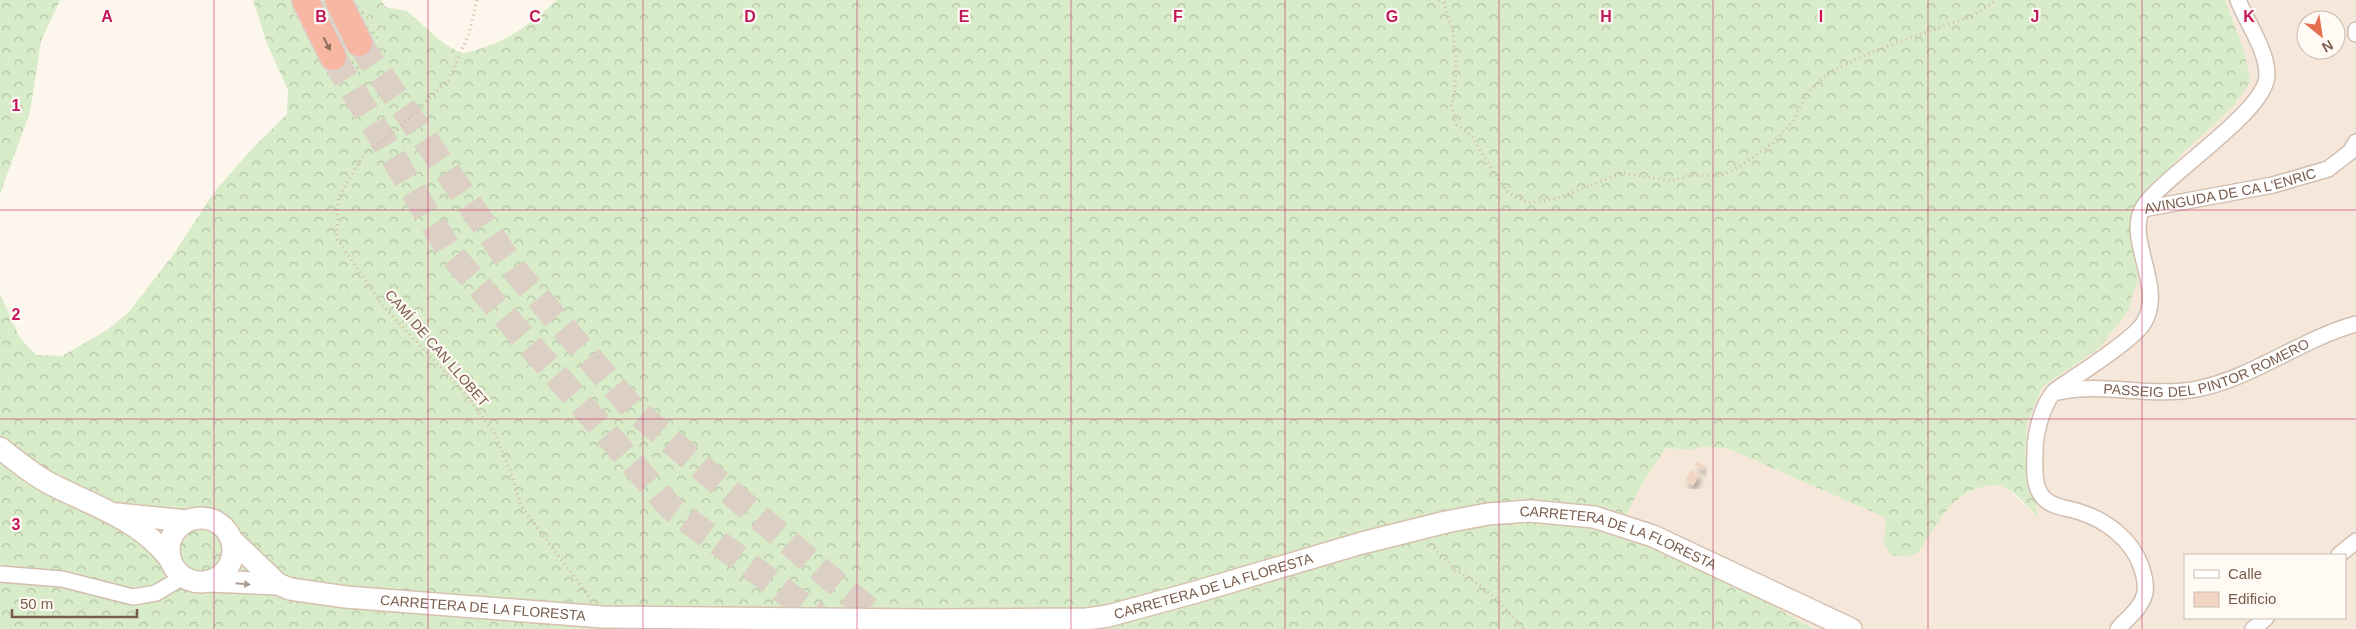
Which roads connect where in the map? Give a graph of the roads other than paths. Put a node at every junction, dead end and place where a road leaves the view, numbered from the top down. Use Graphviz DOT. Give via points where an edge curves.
graph roads {
  1 [pos="305,0"];
  2 [pos="338,0"];
  3 [pos="2238,0"];
  4 [pos="2356,30"];
  5 [pos="2356,34"];
  6 [pos="359,43"];
  7 [pos="333,57"];
  8 [pos="2356,142"];
  9 [pos="2143,209"];
  10 [pos="2356,324"];
  11 [pos="2053,393"];
  12 [pos="0,448"];
  13 [pos="117,514"];
  14 [pos="187,521"];
  15 [pos="232,540"];
  16 [pos="2356,541"];
  17 [pos="2340,554"];
  18 [pos="170,559"];
  19 [pos="0,574"];
  20 [pos="183,577"];
  21 [pos="209,581"];
  22 [pos="278,584"];
  23 [pos="2265,619"];
  24 [pos="1851,629"];
  25 [pos="2118,629"];
  26 [pos="2253,629"];
  1 -- 7 [label="highway, one-way"];
  2 -- 6 [label="highway"];
  3 -- 9 [label="street" via="2264,61 2267,78 2263,88 2217,141 2158,188"];
  4 -- 5 [label="street"];
  8 -- 9 [label="street, AVINGUDA DE CA L'ENRIC" via="2350,152 2328,169 2273,185"];
  9 -- 11 [label="street, AVINGUDA DE CA L'ENRIC" via="2138,227 2150,285 2149,309 2143,324"];
  10 -- 11 [label="street, PASSEIG DEL PINTOR ROMERO" via="2329,331 2233,378 2197,389 2168,392 2077,388"];
  11 -- 25 [label="street" via="2039,425 2035,446 2038,491 2052,506 2102,520 2122,536 2138,558 2146,581 2142,601"];
  12 -- 13 [label="main road" via="45,481"];
  13 -- 14 [label="main road"];
  13 -- 18 [label="main road" via="157,544"];
  14 -- 15 [label="main road" via="204,517 215,520"];
  14 -- 18 [label="main road" via="176,529 171,539"];
  15 -- 21 [label="main road" via="230,565"];
  15 -- 22 [label="main road, CARRETERA DE LA FLORESTA"];
  16 -- 17 [label="street"];
  18 -- 20 [label="main road"];
  19 -- 20 [label="street" via="62,579 133,597 156,593"];
  20 -- 21 [label="main road"];
  21 -- 22 [label="main road, CARRETERA DE LA FLORESTA, one-way"];
  22 -- 24 [label="main road, CARRETERA DE LA FLORESTA" via="346,597 603,617 1087,619 1446,522 1510,511 1551,511 1594,517 1653,536"];
  23 -- 26 [label="street"];
}
